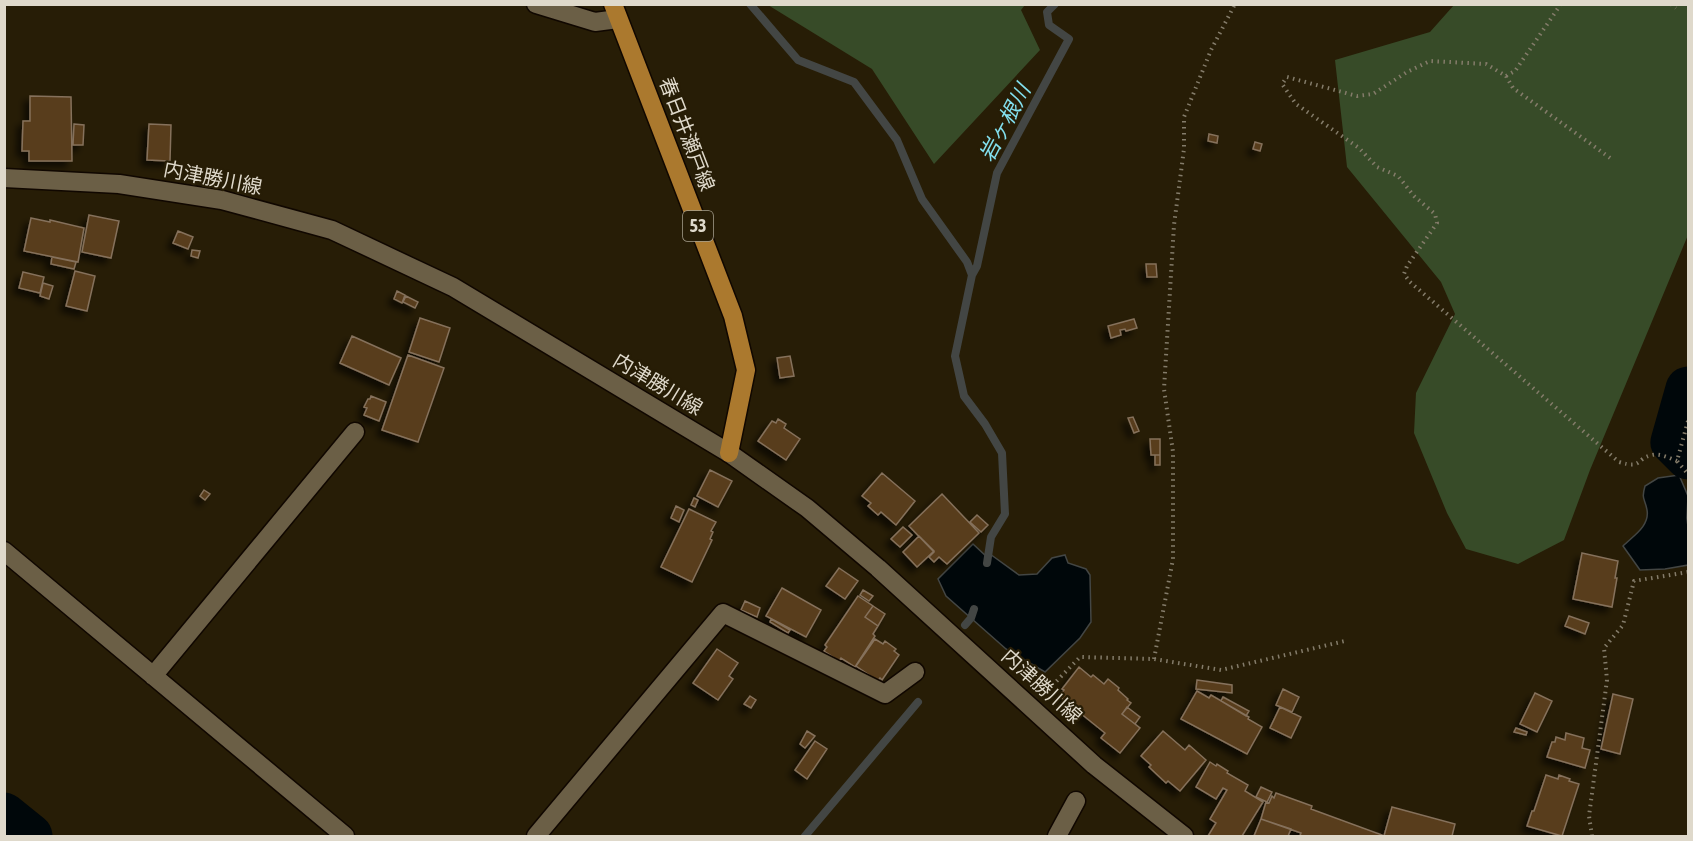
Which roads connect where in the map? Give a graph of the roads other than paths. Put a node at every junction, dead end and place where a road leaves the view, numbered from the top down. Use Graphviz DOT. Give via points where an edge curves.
graph roads {
  1 [pos="536,4"];
  2 [pos="616,12"];
  3 [pos="4,178"];
  4 [pos="355,432"];
  5 [pos="729,453"];
  6 [pos="4,551"];
  7 [pos="915,672"];
  8 [pos="153,676"];
  9 [pos="1076,801"];
  10 [pos="345,837"];
  11 [pos="536,837"];
  12 [pos="1057,837"];
  13 [pos="1184,837"];
  1 -- 2 [label="street" via="595,22"];
  2 -- 5 [label="main road, 春日井瀬戸線 / 53" via="733,316 746,370"];
  3 -- 5 [label="street, 内津勝川線" via="119,184 222,200 332,230 453,287"];
  4 -- 8 [label="street"];
  5 -- 13 [label="street, 内津勝川線" via="807,508 1094,765"];
  6 -- 8 [label="street"];
  7 -- 11 [label="street" via="885,694 723,613"];
  8 -- 10 [label="street"];
  9 -- 12 [label="street"];
}
